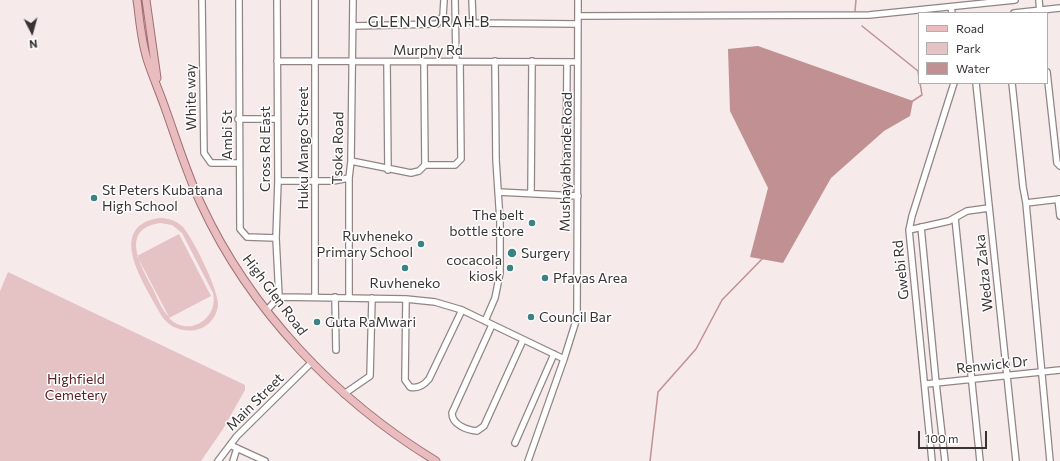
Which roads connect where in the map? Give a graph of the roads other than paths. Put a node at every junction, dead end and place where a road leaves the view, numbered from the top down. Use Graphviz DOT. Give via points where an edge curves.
graph roads {
  1 [pos="137,0"];
  2 [pos="146,0"];
  3 [pos="202,0"];
  4 [pos="239,0"];
  5 [pos="277,0"];
  6 [pos="315,0"];
  7 [pos="353,0"];
  8 [pos="444,0"];
  9 [pos="455,0"];
  10 [pos="472,0"];
  11 [pos="578,0"];
  12 [pos="1015,0"];
  13 [pos="1040,0"];
  14 [pos="951,7"];
  15 [pos="1060,8"];
  16 [pos="952,12"];
  17 [pos="1040,12"];
  18 [pos="578,16"];
  19 [pos="577,24"];
  20 [pos="353,26"];
  21 [pos="277,61"];
  22 [pos="315,61"];
  23 [pos="354,61"];
  24 [pos="495,61"];
  25 [pos="532,61"];
  26 [pos="387,62"];
  27 [pos="458,62"];
  28 [pos="567,62"];
  29 [pos="578,62"];
  30 [pos="424,63"];
  31 [pos="1048,81"];
  32 [pos="954,84"];
  33 [pos="976,84"];
  34 [pos="1012,84"];
  35 [pos="160,94"];
  36 [pos="238,119"];
  37 [pos="277,119"];
  38 [pos="351,161"];
  39 [pos="238,163"];
  40 [pos="425,165"];
  41 [pos="1060,166"];
  42 [pos="388,170"];
  43 [pos="349,178"];
  44 [pos="316,179"];
  45 [pos="278,180"];
  46 [pos="498,192"];
  47 [pos="531,193"];
  48 [pos="566,195"];
  49 [pos="578,196"];
  50 [pos="1059,199"];
  51 [pos="1026,203"];
  52 [pos="989,208"];
  53 [pos="1060,216"];
  54 [pos="955,218"];
  55 [pos="921,227"];
  56 [pos="909,230"];
  57 [pos="276,238"];
  58 [pos="279,297"];
  59 [pos="315,297"];
  60 [pos="335,297"];
  61 [pos="349,298"];
  62 [pos="372,298"];
  63 [pos="406,299"];
  64 [pos="267,310"];
  65 [pos="462,310"];
  66 [pos="484,321"];
  67 [pos="492,325"];
  68 [pos="523,340"];
  69 [pos="336,350"];
  70 [pos="554,354"];
  71 [pos="564,359"];
  72 [pos="312,362"];
  73 [pos="1060,370"];
  74 [pos="1042,372"];
  75 [pos="1007,376"];
  76 [pos="971,379"];
  77 [pos="936,383"];
  78 [pos="926,384"];
  79 [pos="344,394"];
  80 [pos="515,444"];
  81 [pos="230,445"];
  82 [pos="237,448"];
  83 [pos="262,460"];
  84 [pos="218,461"];
  85 [pos="233,461"];
  86 [pos="436,461"];
  87 [pos="528,461"];
  88 [pos="932,461"];
  89 [pos="946,461"];
  90 [pos="980,461"];
  91 [pos="1016,461"];
  92 [pos="1050,461"];
  1 -- 35 [label="main road, High Glen Road" via="142,40"];
  2 -- 35 [label="main road, High Glen Road"];
  3 -- 39 [label="street, White way" via="204,153 211,163"];
  4 -- 36 [label="street, Ambi St"];
  5 -- 21 [label="street, Cross Rd East"];
  6 -- 22 [label="street, Huku Mango Street"];
  7 -- 20 [label="street, Tsoka Road"];
  8 -- 20 [label="street" via="443,16 437,24"];
  9 -- 27 [label="street"];
  10 -- 19 [label="street" via="473,23"];
  11 -- 18 [label="street, Mushayabhande Road"];
  12 -- 14 [label="street"];
  13 -- 17 [label="street"];
  14 -- 16 [label="street"];
  14 -- 18 [label="street" via="869,15"];
  15 -- 17 [label="street"];
  18 -- 19 [label="street, Mushayabhande Road"];
  19 -- 29 [label="street, Mushayabhande Road"];
  20 -- 23 [label="street, Tsoka Road"];
  21 -- 22 [label="street, Murphy Rd"];
  21 -- 37 [label="street, Cross Rd East"];
  22 -- 23 [label="street, Murphy Rd"];
  22 -- 44 [label="street, Huku Mango Street"];
  23 -- 26 [label="street, Murphy Rd"];
  23 -- 38 [label="street, Tsoka Road" via="351,66"];
  24 -- 25 [label="street, Murphy Rd"];
  24 -- 27 [label="street, Murphy Rd"];
  24 -- 46 [label="street"];
  25 -- 28 [label="street, Murphy Rd"];
  25 -- 47 [label="street"];
  26 -- 30 [label="street, Murphy Rd"];
  26 -- 42 [label="street"];
  27 -- 30 [label="street, Murphy Rd"];
  27 -- 40 [label="street" via="461,159 455,165"];
  28 -- 29 [label="street, Murphy Rd"];
  28 -- 48 [label="street"];
  29 -- 49 [label="street, Mushayabhande Road"];
  30 -- 40 [label="street"];
  31 -- 41 [label="street" via="1057,164"];
  32 -- 56 [label="street, Gwebi Rd"];
  33 -- 52 [label="street, Wedza Zaka"];
  34 -- 51 [label="street"];
  35 -- 64 [label="main road, High Glen Road" via="204,210 246,282"];
  36 -- 37 [label="street"];
  36 -- 39 [label="street, Ambi St"];
  37 -- 45 [label="street, Cross Rd East"];
  38 -- 42 [label="street"];
  38 -- 43 [label="street, Tsoka Road"];
  39 -- 57 [label="street, Ambi St" via="240,230 247,237"];
  40 -- 42 [label="street" via="411,173"];
  43 -- 44 [label="street" via="333,181"];
  43 -- 61 [label="street, Tsoka Road"];
  44 -- 45 [label="street"];
  44 -- 59 [label="street, Huku Mango Street"];
  45 -- 57 [label="street, Cross Rd East"];
  46 -- 47 [label="street"];
  46 -- 66 [label="street" via="500,273 495,298"];
  47 -- 48 [label="street"];
  48 -- 49 [label="street"];
  49 -- 71 [label="street, Mushayabhande Road" via="577,312"];
  50 -- 51 [label="street"];
  50 -- 53 [label="street"];
  51 -- 74 [label="street"];
  52 -- 54 [label="street" via="967,210"];
  52 -- 75 [label="street, Wedza Zaka"];
  54 -- 55 [label="street"];
  54 -- 76 [label="street"];
  55 -- 56 [label="street"];
  55 -- 77 [label="street"];
  56 -- 78 [label="street, Gwebi Rd"];
  57 -- 58 [label="street, Cross Rd East"];
  58 -- 59 [label="street"];
  58 -- 64 [label="street"];
  59 -- 60 [label="street"];
  60 -- 61 [label="street"];
  60 -- 69 [label="street"];
  61 -- 62 [label="street"];
  62 -- 63 [label="street"];
  62 -- 79 [label="street" via="370,376"];
  63 -- 65 [label="street" via="435,302"];
  63 -- 65 [label="street" via="406,380 410,387 414,388 425,384 429,379"];
  64 -- 72 [label="main road, High Glen Road"];
  65 -- 66 [label="street"];
  66 -- 67 [label="street"];
  67 -- 68 [label="street"];
  67 -- 68 [label="street" via="452,413 453,419 459,425 477,430 484,426"];
  68 -- 70 [label="street"];
  70 -- 71 [label="street"];
  70 -- 80 [label="street"];
  71 -- 87 [label="street, Mushayabhande Road"];
  72 -- 79 [label="main road, High Glen Road"];
  72 -- 81 [label="street, Main Street"];
  73 -- 74 [label="street, Renwick Dr"];
  74 -- 75 [label="street, Renwick Dr"];
  74 -- 92 [label="street"];
  75 -- 76 [label="street, Renwick Dr"];
  75 -- 91 [label="street, Wedza Zaka"];
  76 -- 77 [label="street, Renwick Dr"];
  76 -- 90 [label="street"];
  77 -- 78 [label="street, Renwick Dr"];
  77 -- 89 [label="street"];
  78 -- 88 [label="street, Gwebi Rd"];
  79 -- 86 [label="main road, High Glen Road" via="376,421"];
  81 -- 82 [label="street"];
  81 -- 84 [label="street, Main Street"];
  82 -- 83 [label="street"];
  82 -- 85 [label="street"];
}
